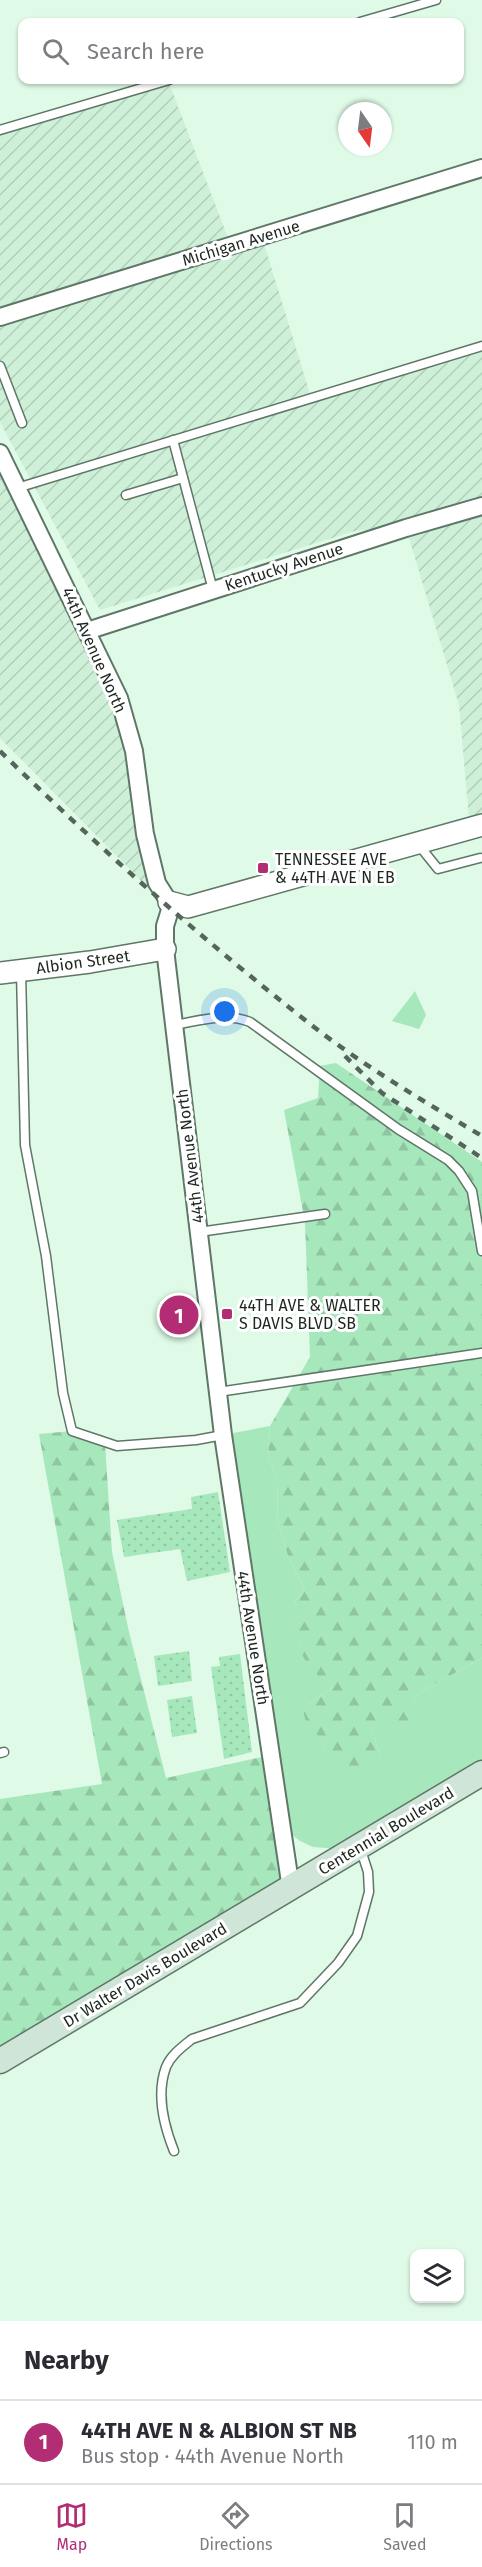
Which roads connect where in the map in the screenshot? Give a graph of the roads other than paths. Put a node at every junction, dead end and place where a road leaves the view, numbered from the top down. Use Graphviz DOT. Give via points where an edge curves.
graph roads {
  1 [pos="436,0"];
  2 [pos="374,18"];
  3 [pos="155,84"];
  4 [pos="0,130"];
  5 [pos="482,168"];
  6 [pos="0,317"];
  7 [pos="482,346"];
  8 [pos="0,366"];
  9 [pos="22,423"];
  10 [pos="172,440"];
  11 [pos="0,453"];
  12 [pos="183,478"];
  13 [pos="17,488"];
  14 [pos="126,495"];
  15 [pos="482,506"];
  16 [pos="213,590"];
  17 [pos="87,631"];
  18 [pos="482,825"];
  19 [pos="417,843"];
  20 [pos="481,860"];
  21 [pos="169,902"];
  22 [pos="165,949"];
  23 [pos="21,971"];
  24 [pos="0,973"];
  25 [pos="174,1025"];
  26 [pos="325,1214"];
  27 [pos="199,1232"];
  28 [pos="482,1251"];
  29 [pos="482,1353"];
  30 [pos="218,1392"];
  31 [pos="223,1435"];
  32 [pos="482,1773"];
  33 [pos="360,1847"];
  34 [pos="291,1889"];
  35 [pos="0,2061"];
  36 [pos="174,2151"];
  1 -- 2 [label="lane"];
  3 -- 4 [label="lane"];
  5 -- 6 [label="street, Michigan Avenue"];
  7 -- 10 [label="lane"];
  8 -- 9 [label="lane"];
  10 -- 12 [label="lane"];
  10 -- 13 [label="lane"];
  11 -- 13 [label="street, 44th Avenue North"];
  12 -- 14 [label="lane"];
  12 -- 16 [label="lane"];
  13 -- 17 [label="street, 44th Avenue North"];
  15 -- 16 [label="street, Kentucky Avenue"];
  16 -- 17 [label="street, Kentucky Avenue"];
  17 -- 21 [label="street, 44th Avenue North" via="118,698 134,752 145,834 157,883"];
  18 -- 19 [label="street"];
  19 -- 20 [label="lane" via="438,869"];
  19 -- 21 [label="street" via="188,907"];
  21 -- 22 [label="street, 44th Avenue North"];
  22 -- 23 [label="street, Albion Street"];
  22 -- 25 [label="street, 44th Avenue North"];
  23 -- 24 [label="street, Albion Street"];
  23 -- 31 [label="lane" via="25,1145 72,1431 117,1446"];
  25 -- 27 [label="street, 44th Avenue North"];
  25 -- 28 [label="lane" via="227,1017 250,1022 398,1129 448,1160 472,1191"];
  26 -- 27 [label="lane"];
  27 -- 30 [label="street, 44th Avenue North"];
  29 -- 30 [label="lane"];
  30 -- 31 [label="street, 44th Avenue North"];
  31 -- 34 [label="street, 44th Avenue North"];
  32 -- 33 [label="main road, Centennial Boulevard"];
  33 -- 34 [label="main road, Centennial Boulevard"];
  33 -- 36 [label="lane" via="369,1892 357,1936 338,1963 300,2003 192,2039 166,2067 161,2101 165,2129"];
  34 -- 35 [label="main road, Dr Walter Davis Boulevard"];
}
